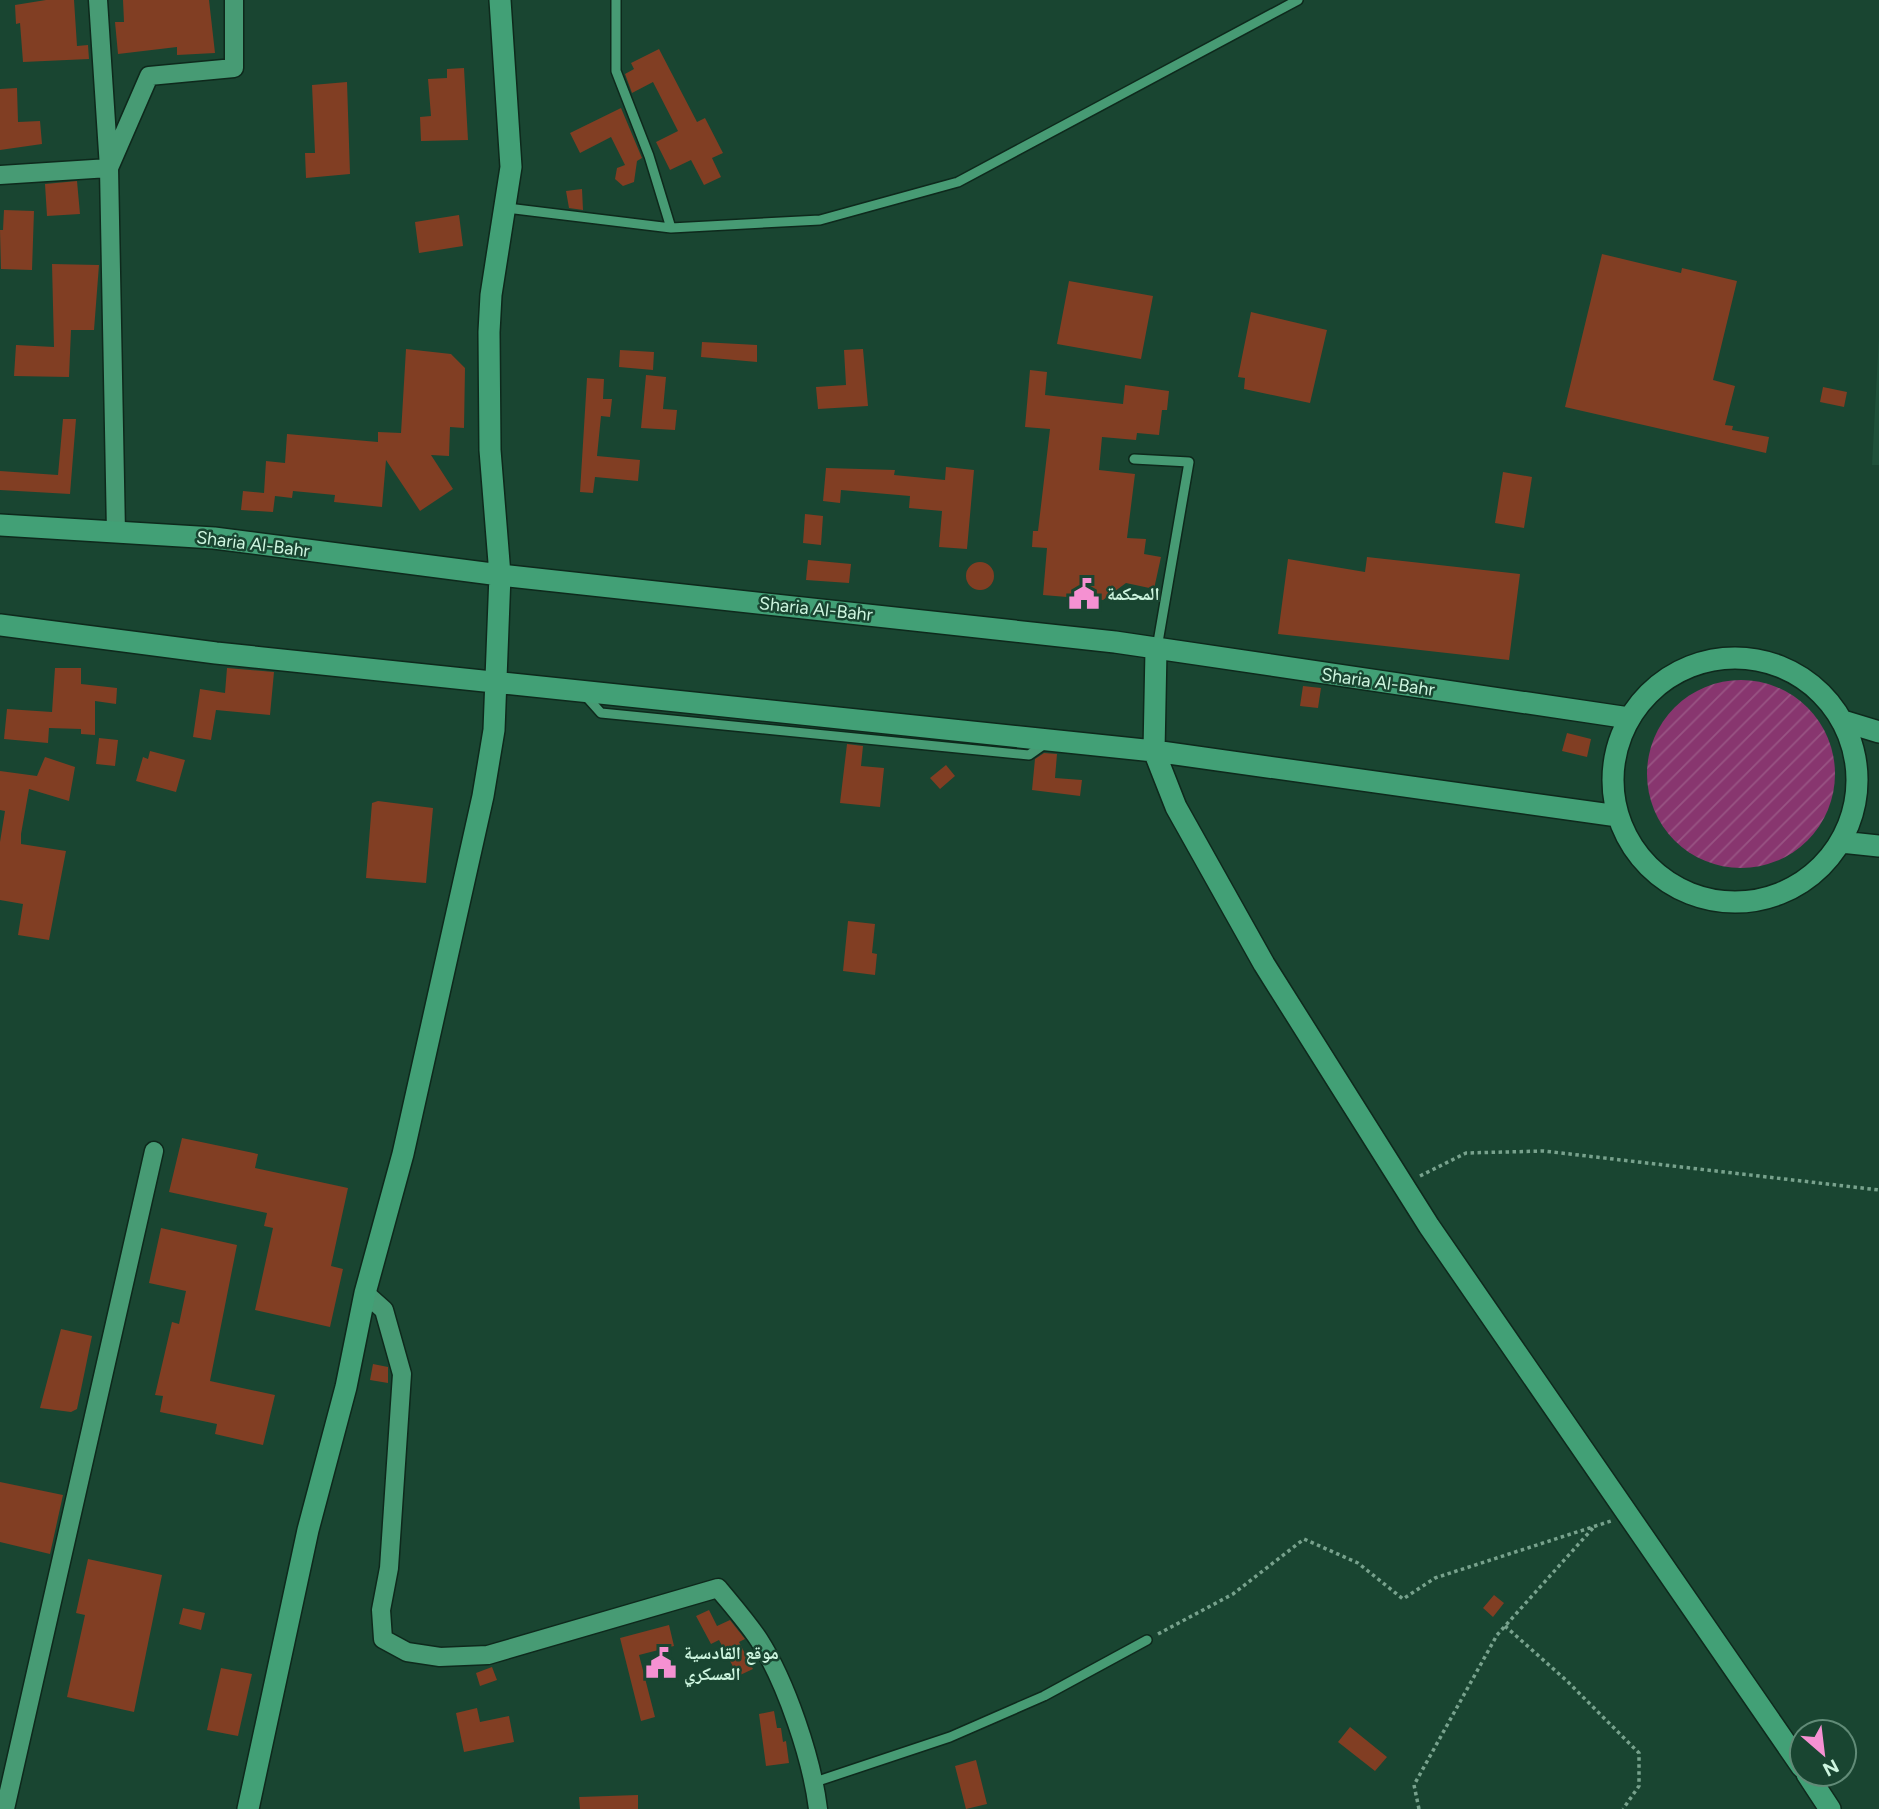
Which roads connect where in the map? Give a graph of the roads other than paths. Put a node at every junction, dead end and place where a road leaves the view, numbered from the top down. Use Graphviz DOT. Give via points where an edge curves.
graph roads {
  1 [pos="98,0"];
  2 [pos="234,0"];
  3 [pos="499,0"];
  4 [pos="616,0"];
  5 [pos="1298,0"];
  6 [pos="109,168"];
  7 [pos="0,175"];
  8 [pos="507,208"];
  9 [pos="671,228"];
  10 [pos="1135,459"];
  11 [pos="0,525"];
  12 [pos="117,533"];
  13 [pos="500,575"];
  14 [pos="0,625"];
  15 [pos="1156,650"];
  16 [pos="497,681"];
  17 [pos="1629,718"];
  18 [pos="1843,721"];
  19 [pos="1879,732"];
  20 [pos="1154,751"];
  21 [pos="1618,816"];
  22 [pos="1841,842"];
  23 [pos="1879,846"];
  24 [pos="154,1151"];
  25 [pos="365,1293"];
  26 [pos="1147,1640"];
  27 [pos="1788,1746"];
  28 [pos="815,1782"];
  29 [pos="1816,1788"];
  30 [pos="5,1809"];
  31 [pos="248,1809"];
  32 [pos="818,1809"];
  33 [pos="1830,1809"];
  1 -- 6 [label="street"];
  2 -- 6 [label="street" via="234,68 149,76"];
  3 -- 8 [label="main road" via="511,167"];
  4 -- 9 [label="lane" via="616,71"];
  5 -- 9 [label="lane" via="958,182 820,220"];
  6 -- 7 [label="street"];
  6 -- 12 [label="street"];
  8 -- 9 [label="lane"];
  8 -- 13 [label="main road" via="489,331 490,450"];
  10 -- 15 [label="lane" via="1189,462"];
  11 -- 12 [label="main road, Sharia Al-Bahr"];
  12 -- 13 [label="main road, Sharia Al-Bahr" via="214,538"];
  13 -- 15 [label="main road, Sharia Al-Bahr"];
  13 -- 16 [label="main road"];
  14 -- 16 [label="main road" via="216,653"];
  15 -- 17 [label="main road, Sharia Al-Bahr"];
  15 -- 20 [label="main road"];
  16 -- 20 [label="main road"];
  16 -- 25 [label="main road" via="483,796 403,1154"];
  17 -- 18 [label="main road" via="1653,690 1684,669 1719,659 1756,659 1791,670 1821,692"];
  17 -- 21 [label="main road" via="1616,749"];
  18 -- 19 [label="main road"];
  18 -- 22 [label="main road" via="1857,761 1856,803"];
  20 -- 21 [label="main road"];
  20 -- 27 [label="main road" via="1176,807 1257,952 1403,1185"];
  21 -- 22 [label="main road" via="1635,852 1664,880 1700,898 1741,902 1780,894 1815,873"];
  22 -- 23 [label="main road"];
  24 -- 30 [label="street"];
  25 -- 28 [label="street" via="384,1310 402,1374 381,1610 383,1639 407,1651 440,1657 488,1655 718,1588 758,1638 776,1670"];
  25 -- 31 [label="main road"];
  26 -- 28 [label="lane" via="1044,1696 950,1737"];
  28 -- 32 [label="street"];
  29 -- 33 [label="main road"];
}
